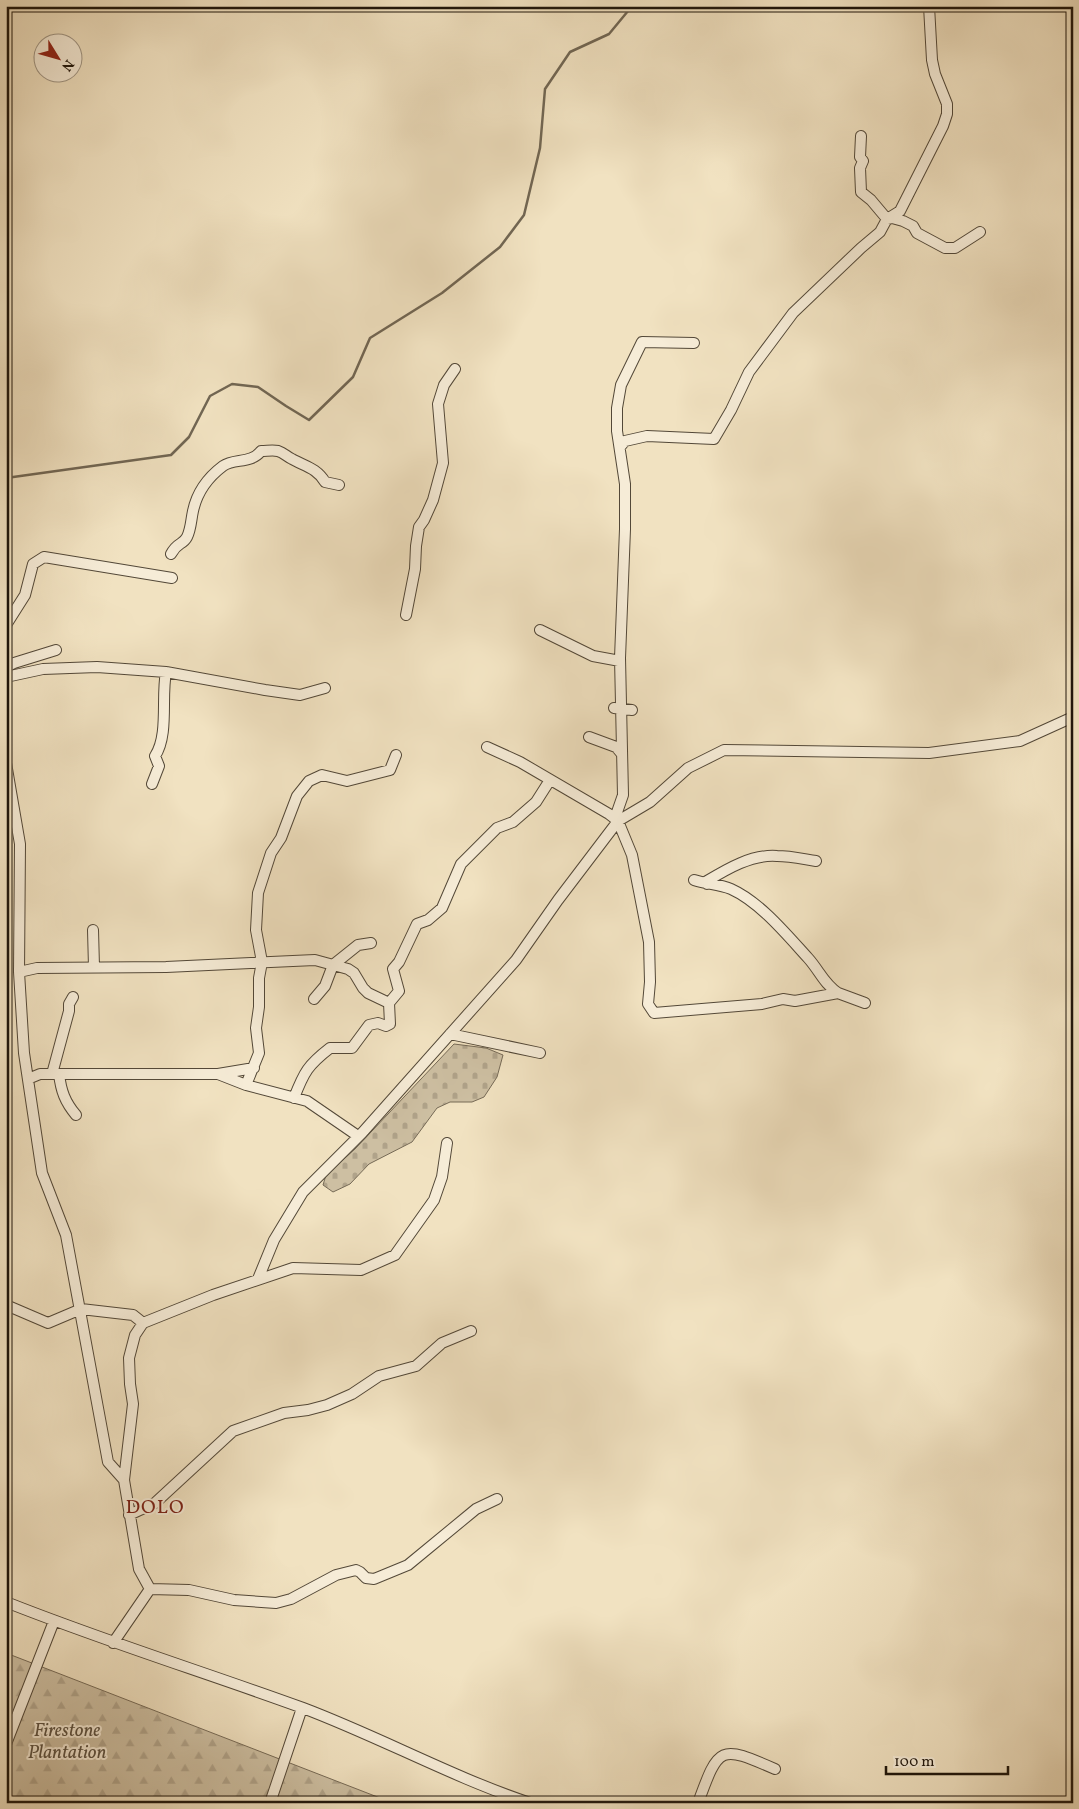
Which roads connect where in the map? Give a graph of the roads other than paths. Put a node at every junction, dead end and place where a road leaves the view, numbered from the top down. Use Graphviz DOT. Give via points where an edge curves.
graph roads {
  1 [pos="929,6"];
  2 [pos="861,136"];
  3 [pos="887,219"];
  4 [pos="980,232"];
  5 [pos="694,343"];
  6 [pos="455,368"];
  7 [pos="620,447"];
  8 [pos="338,485"];
  9 [pos="171,554"];
  10 [pos="172,578"];
  11 [pos="406,615"];
  12 [pos="6,625"];
  13 [pos="540,630"];
  14 [pos="56,650"];
  15 [pos="620,661"];
  16 [pos="6,667"];
  17 [pos="166,672"];
  18 [pos="6,677"];
  19 [pos="325,688"];
  20 [pos="618,708"];
  21 [pos="632,710"];
  22 [pos="1073,717"];
  23 [pos="589,737"];
  24 [pos="487,747"];
  25 [pos="621,753"];
  26 [pos="396,755"];
  27 [pos="6,763"];
  28 [pos="550,780"];
  29 [pos="152,784"];
  30 [pos="616,820"];
  31 [pos="816,861"];
  32 [pos="694,880"];
  33 [pos="707,884"];
  34 [pos="93,930"];
  35 [pos="372,943"];
  36 [pos="262,962"];
  37 [pos="333,965"];
  38 [pos="94,967"];
  39 [pos="20,972"];
  40 [pos="838,993"];
  41 [pos="73,998"];
  42 [pos="314,999"];
  43 [pos="389,1003"];
  44 [pos="865,1003"];
  45 [pos="450,1034"];
  46 [pos="540,1053"];
  47 [pos="254,1068"];
  48 [pos="55,1074"];
  49 [pos="218,1074"];
  50 [pos="28,1079"];
  51 [pos="246,1085"];
  52 [pos="294,1098"];
  53 [pos="76,1115"];
  54 [pos="358,1136"];
  55 [pos="447,1143"];
  56 [pos="258,1279"];
  57 [pos="6,1305"];
  58 [pos="81,1310"];
  59 [pos="143,1323"];
  60 [pos="471,1332"];
  61 [pos="124,1480"];
  62 [pos="497,1499"];
  63 [pos="129,1516"];
  64 [pos="150,1589"];
  65 [pos="6,1602"];
  66 [pos="54,1621"];
  67 [pos="113,1643"];
  68 [pos="302,1708"];
  69 [pos="6,1744"];
  70 [pos="776,1769"];
  71 [pos="270,1803"];
  72 [pos="530,1803"];
  73 [pos="698,1803"];
  1 -- 3 [label="street" via="932,60 947,104 947,114 906,200 900,210"];
  2 -- 3 [label="street" via="862,192"];
  3 -- 4 [label="street" via="913,226 917,233 945,248 955,248"];
  3 -- 7 [label="street" via="880,232 793,313 749,372 714,439 647,436 625,441"];
  5 -- 7 [label="street" via="642,342 621,385 617,408"];
  6 -- 11 [label="street" via="444,385 438,404 443,463 433,500 419,527"];
  7 -- 15 [label="street" via="626,529"];
  8 -- 9 [label="street" via="324,482 310,466 276,451 261,451 257,457 226,464 199,491 186,540 175,546"];
  10 -- 12 [label="street" via="44,558 33,564 25,595"];
  13 -- 15 [label="street" via="592,656"];
  14 -- 16 [label="street"];
  15 -- 20 [label="street"];
  17 -- 18 [label="street" via="97,667 43,669"];
  17 -- 19 [label="street" via="300,695"];
  17 -- 29 [label="street" via="161,748 155,756 159,766"];
  20 -- 21 [label="street"];
  20 -- 25 [label="street"];
  22 -- 30 [label="street" via="1020,741 929,754 724,750 688,768 650,802"];
  23 -- 25 [label="street" via="616,747"];
  24 -- 28 [label="street"];
  25 -- 30 [label="street" via="623,795"];
  26 -- 36 [label="street" via="390,770 347,781 322,775 308,781 297,796 281,838 271,853 258,893 256,930"];
  27 -- 39 [label="street" via="20,844"];
  28 -- 30 [label="street"];
  28 -- 43 [label="street" via="536,802 513,822 497,828 461,864 442,908 428,920 417,924 394,969 399,991"];
  30 -- 40 [label="street" via="632,855 639,890 649,942 648,1004 654,1013 762,1004 783,999 795,1001"];
  30 -- 45 [label="street" via="516,960"];
  31 -- 33 [label="street" via="775,855 757,858 724,871"];
  32 -- 33 [label="street"];
  33 -- 40 [label="street" via="730,889 754,904 774,921 817,968 828,986"];
  34 -- 38 [label="street"];
  35 -- 37 [label="street" via="358,945"];
  36 -- 37 [label="street" via="315,960"];
  36 -- 38 [label="street"];
  36 -- 47 [label="street" via="256,1028 259,1053"];
  37 -- 42 [label="street" via="325,986"];
  37 -- 43 [label="street" via="348,969 368,993"];
  38 -- 39 [label="street" via="37,968"];
  39 -- 50 [label="street"];
  40 -- 44 [label="street"];
  41 -- 48 [label="street" via="69,1004"];
  43 -- 52 [label="street" via="390,1024 369,1025 352,1048 330,1048 304,1074"];
  45 -- 46 [label="street"];
  45 -- 54 [label="street"];
  47 -- 49 [label="street"];
  47 -- 51 [label="street"];
  48 -- 49 [label="street"];
  48 -- 50 [label="street" via="40,1074"];
  48 -- 53 [label="street" via="68,1105"];
  49 -- 51 [label="street"];
  50 -- 58 [label="street" via="42,1172 66,1235"];
  51 -- 52 [label="street"];
  52 -- 54 [label="street" via="307,1101"];
  54 -- 56 [label="street" via="303,1192 274,1240"];
  55 -- 56 [label="street" via="442,1177 434,1200 395,1255 361,1270 293,1268"];
  56 -- 59 [label="street"];
  57 -- 58 [label="street" via="48,1323"];
  58 -- 59 [label="street" via="134,1315"];
  58 -- 61 [label="street" via="108,1462"];
  59 -- 61 [label="street" via="135,1336 129,1358 133,1404"];
  60 -- 63 [label="street" via="442,1343 416,1366 379,1376 352,1394 233,1431 155,1503"];
  61 -- 63 [label="street"];
  62 -- 64 [label="street" via="476,1508 408,1565 374,1579 366,1578 356,1570 336,1575 291,1599 276,1603 234,1600 189,1590"];
  63 -- 64 [label="street" via="139,1569"];
  64 -- 67 [label="street"];
  65 -- 66 [label="street"];
  66 -- 67 [label="street"];
  66 -- 69 [label="street"];
  67 -- 68 [label="street"];
  68 -- 71 [label="street"];
  68 -- 72 [label="street" via="496,1792"];
  70 -- 73 [label="street" via="742,1755 721,1755 713,1765"];
}
